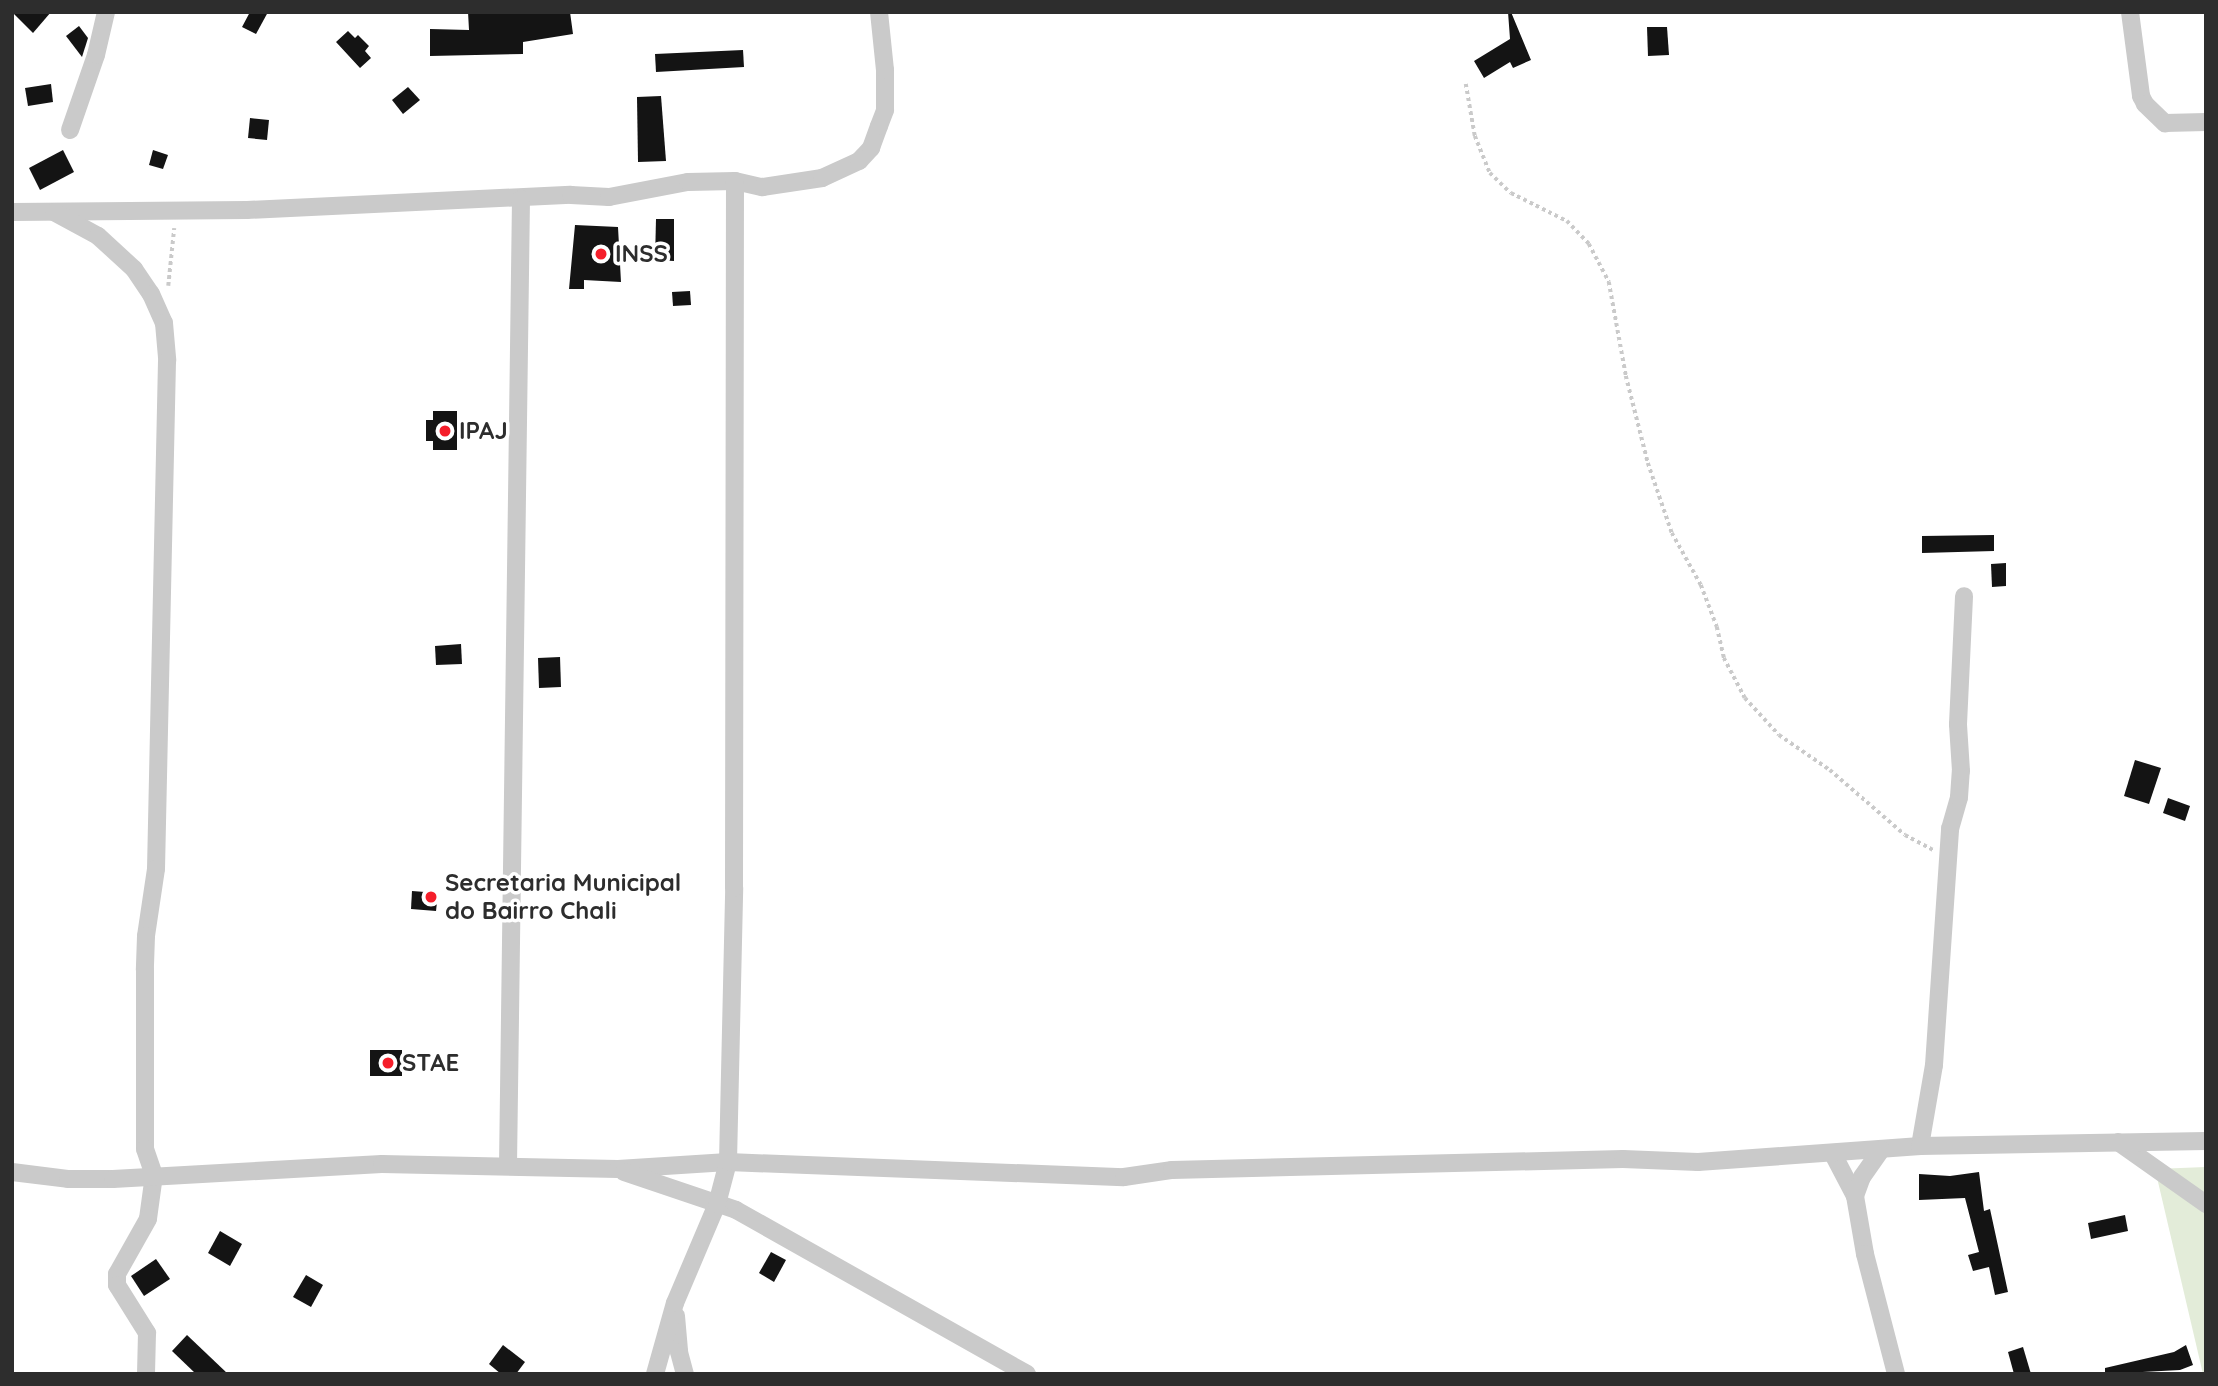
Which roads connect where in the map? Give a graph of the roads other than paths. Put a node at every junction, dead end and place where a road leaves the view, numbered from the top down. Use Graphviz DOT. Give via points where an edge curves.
graph roads {
  1 [pos="106,12"];
  2 [pos="879,12"];
  3 [pos="2130,12"];
  4 [pos="2206,122"];
  5 [pos="70,130"];
  6 [pos="734,181"];
  7 [pos="521,199"];
  8 [pos="12,212"];
  9 [pos="54,212"];
  10 [pos="1964,596"];
  11 [pos="2206,1141"];
  12 [pos="2118,1142"];
  13 [pos="1920,1146"];
  14 [pos="1881,1150"];
  15 [pos="1833,1154"];
  16 [pos="728,1162"];
  17 [pos="508,1167"];
  18 [pos="618,1169"];
  19 [pos="12,1172"];
  20 [pos="154,1175"];
  21 [pos="1855,1196"];
  22 [pos="717,1204"];
  23 [pos="2206,1204"];
  24 [pos="675,1303"];
  25 [pos="146,1374"];
  26 [pos="655,1374"];
  27 [pos="685,1374"];
  28 [pos="1027,1374"];
  29 [pos="1896,1374"];
  1 -- 5 [label="street"];
  2 -- 6 [label="street" via="885,110 871,148 843,171 822,178 762,187"];
  3 -- 4 [label="street" via="2141,96 2146,104 2165,123"];
  6 -- 7 [label="street" via="688,182 609,197"];
  6 -- 16 [label="street" via="734,888"];
  7 -- 9 [label="street"];
  7 -- 17 [label="street"];
  8 -- 9 [label="street"];
  9 -- 20 [label="street" via="117,250 151,294 164,323 167,450 156,869 145,970 145,1149"];
  10 -- 13 [label="street" via="1959,797 1950,829 1934,1065"];
  11 -- 12 [label="street"];
  12 -- 13 [label="street"];
  12 -- 23 [label="street"];
  13 -- 14 [label="street"];
  14 -- 15 [label="street"];
  14 -- 21 [label="street"];
  15 -- 16 [label="street" via="1698,1161 1185,1169 1124,1177"];
  15 -- 21 [label="street"];
  16 -- 18 [label="street"];
  16 -- 22 [label="street"];
  17 -- 18 [label="street"];
  17 -- 20 [label="street" via="382,1164"];
  18 -- 22 [label="street"];
  19 -- 20 [label="street" via="113,1179"];
  20 -- 25 [label="street" via="148,1219 117,1275 117,1284 147,1333"];
  21 -- 29 [label="street"];
  22 -- 24 [label="street"];
  22 -- 28 [label="street" via="736,1210"];
  24 -- 26 [label="street"];
  24 -- 27 [label="street"];
}
